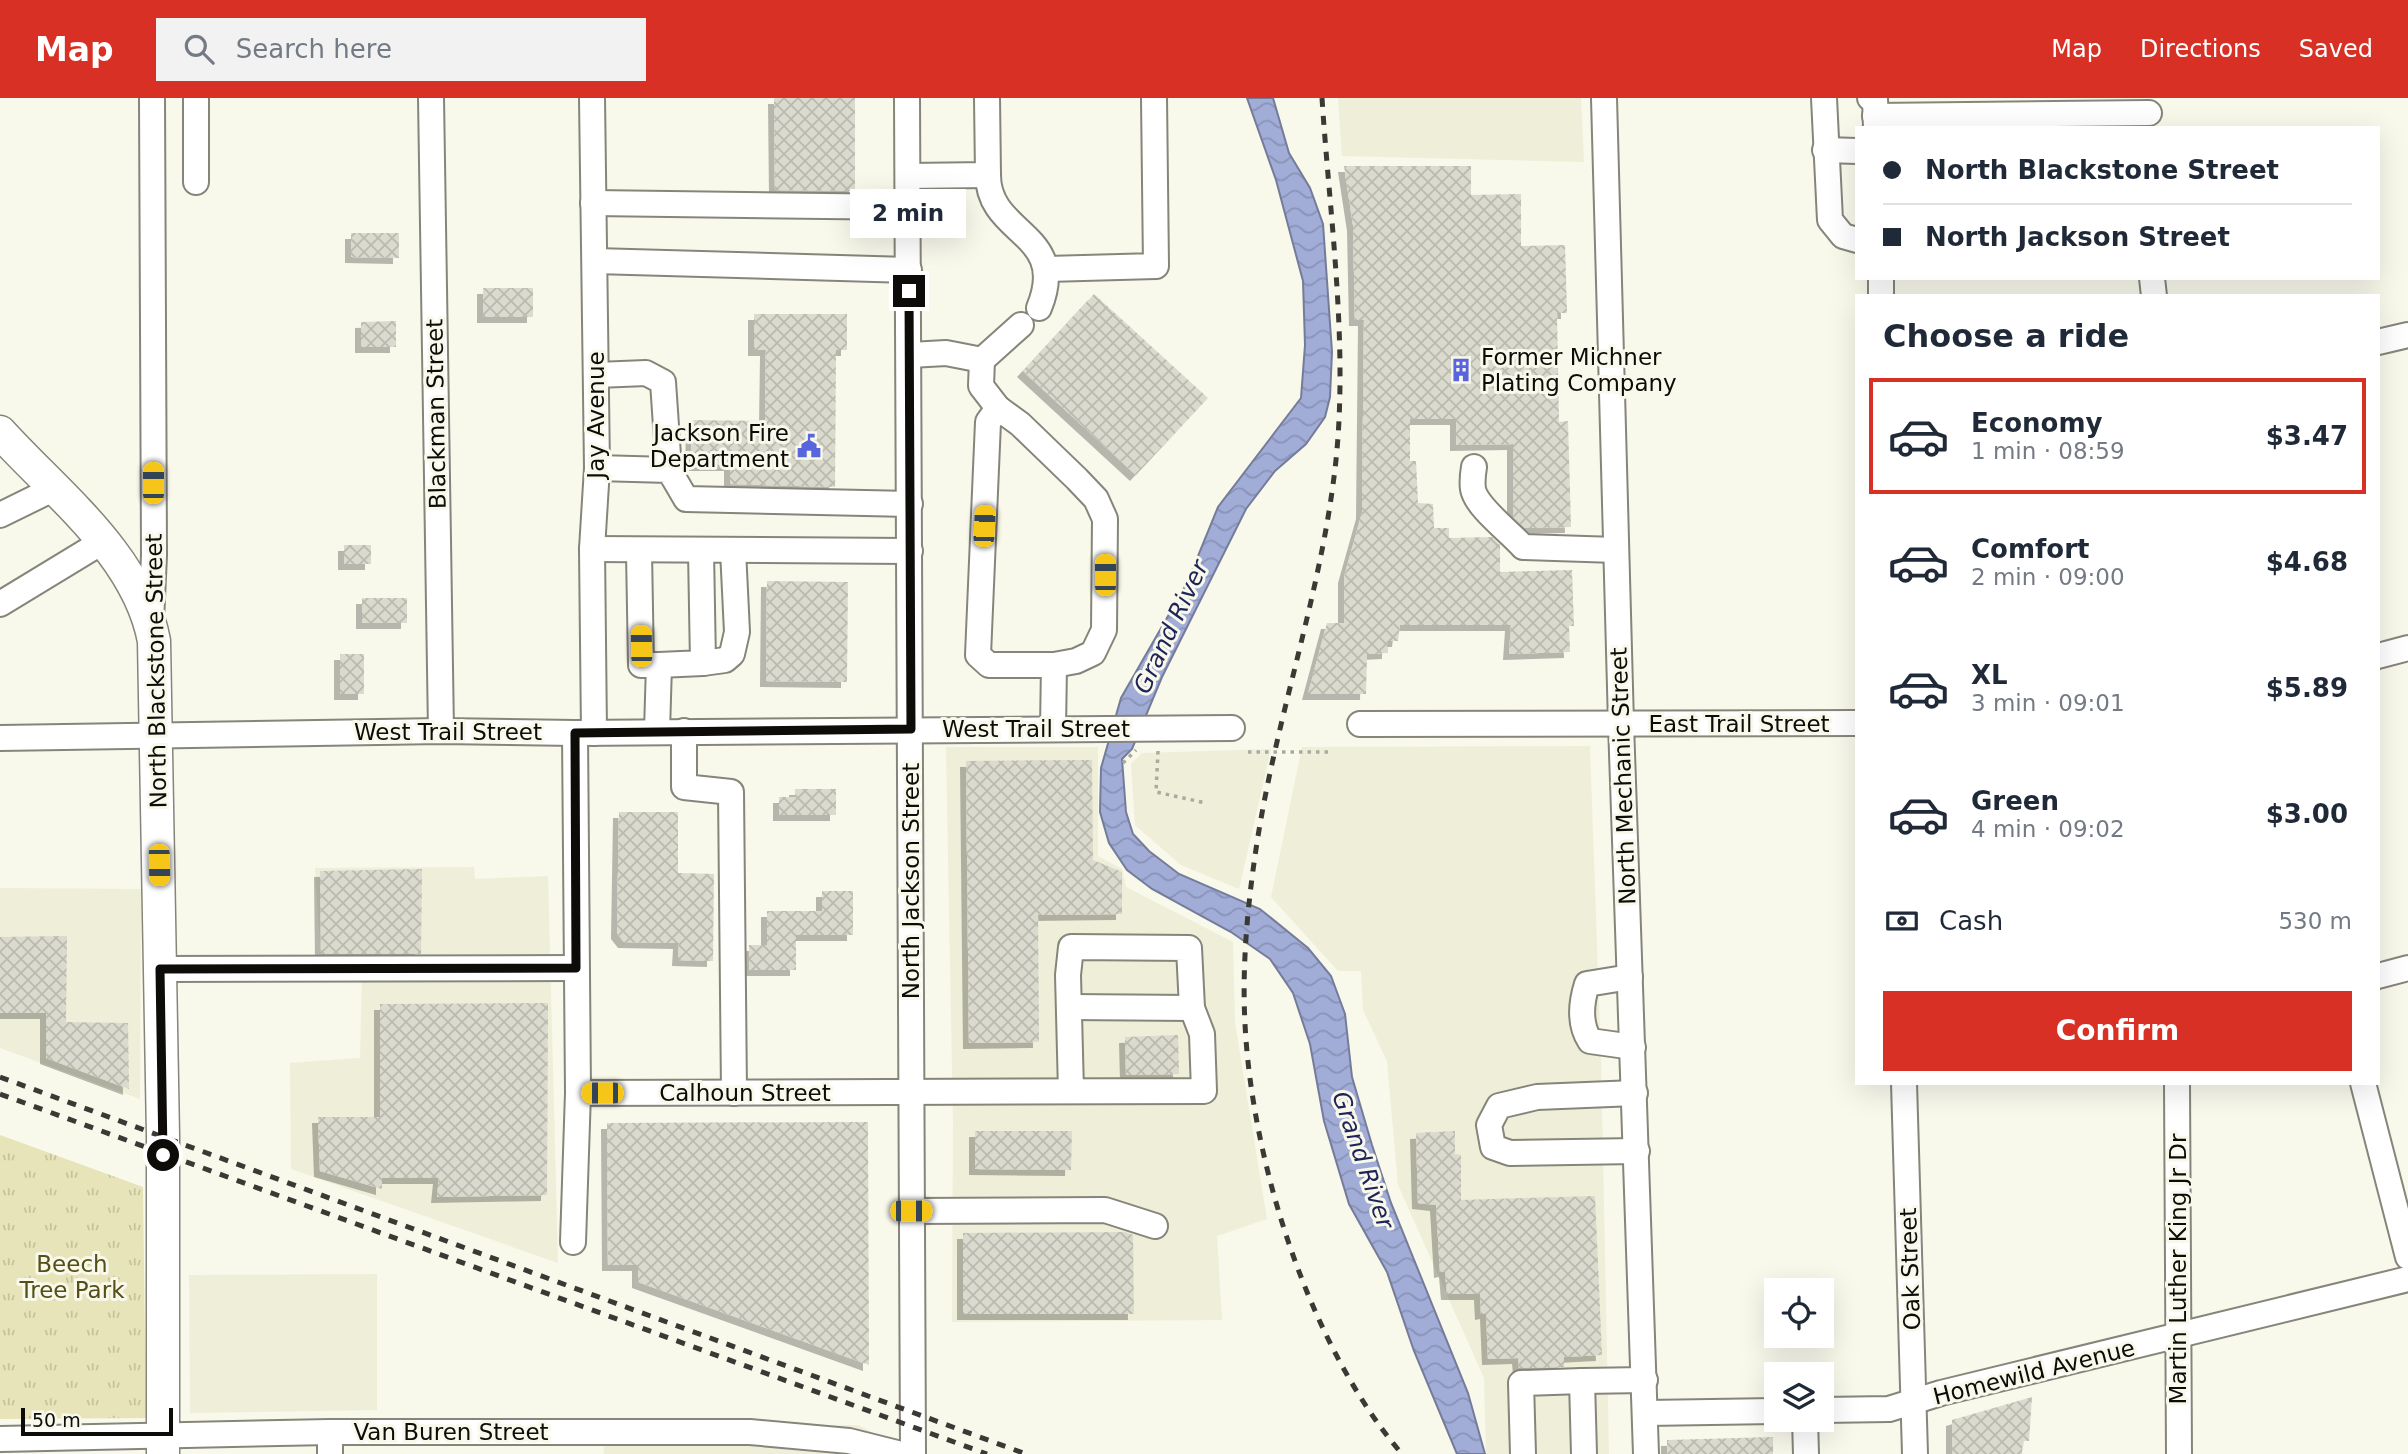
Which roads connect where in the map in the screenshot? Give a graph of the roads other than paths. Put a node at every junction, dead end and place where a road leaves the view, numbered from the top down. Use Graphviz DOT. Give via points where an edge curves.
graph roads {
  1 [pos="152,98"];
  2 [pos="196,98"];
  3 [pos="431,98"];
  4 [pos="592,98"];
  5 [pos="906,98"];
  6 [pos="987,98"];
  7 [pos="1154,98"];
  8 [pos="1604,98"];
  9 [pos="1824,98"];
  10 [pos="1874,110"];
  11 [pos="2149,113"];
  12 [pos="1825,150"];
  13 [pos="1855,151"];
  14 [pos="908,176"];
  15 [pos="988,176"];
  16 [pos="195,182"];
  17 [pos="593,203"];
  18 [pos="909,207"];
  19 [pos="1855,239"];
  20 [pos="595,261"];
  21 [pos="1047,269"];
  22 [pos="909,270"];
  23 [pos="2408,335"];
  24 [pos="2380,342"];
  25 [pos="910,355"];
  26 [pos="982,360"];
  27 [pos="597,375"];
  28 [pos="998,408"];
  29 [pos="1,435"];
  30 [pos="1474,467"];
  31 [pos="597,468"];
  32 [pos="669,470"];
  33 [pos="53,489"];
  34 [pos="910,504"];
  35 [pos="0,515"];
  36 [pos="102,542"];
  37 [pos="592,549"];
  38 [pos="733,550"];
  39 [pos="1616,550"];
  40 [pos="701,551"];
  41 [pos="910,551"];
  42 [pos="639,552"];
  43 [pos="0,604"];
  44 [pos="151,625"];
  45 [pos="2408,648"];
  46 [pos="2380,655"];
  47 [pos="703,663"];
  48 [pos="659,665"];
  49 [pos="1054,665"];
  50 [pos="1855,723"];
  51 [pos="1360,724"];
  52 [pos="1621,724"];
  53 [pos="1232,728"];
  54 [pos="911,729"];
  55 [pos="1054,729"];
  56 [pos="441,731"];
  57 [pos="657,731"];
  58 [pos="684,731"];
  59 [pos="585,733"];
  60 [pos="157,735"];
  61 [pos="0,738"];
  62 [pos="576,968"];
  63 [pos="2408,968"];
  64 [pos="160,969"];
  65 [pos="2380,975"];
  66 [pos="1630,977"];
  67 [pos="1069,1007"];
  68 [pos="1192,1008"];
  69 [pos="1633,1047"];
  70 [pos="1904,1085"];
  71 [pos="2178,1085"];
  72 [pos="2364,1085"];
  73 [pos="1071,1091"];
  74 [pos="911,1092"];
  75 [pos="578,1093"];
  76 [pos="734,1093"];
  77 [pos="1635,1093"];
  78 [pos="1637,1151"];
  79 [pos="911,1211"];
  80 [pos="1155,1226"];
  81 [pos="573,1242"];
  82 [pos="2408,1257"];
  83 [pos="2408,1279"];
  84 [pos="2179,1337"];
  85 [pos="1645,1380"];
  86 [pos="1582,1381"];
  87 [pos="1914,1403"];
  88 [pos="1834,1410"];
  89 [pos="1764,1411"];
  90 [pos="1646,1413"];
  91 [pos="1805,1432"];
  92 [pos="0,1439"];
  93 [pos="330,1443"];
  94 [pos="580,1443"];
  95 [pos="163,1445"];
  96 [pos="901,1454"];
  97 [pos="913,1454"];
  98 [pos="1522,1454"];
  99 [pos="1584,1454"];
  100 [pos="1646,1454"];
  101 [pos="1806,1454"];
  102 [pos="1915,1454"];
  103 [pos="2179,1454"];
  1 -- 44 [label="street, North Blackstone Street"];
  2 -- 16 [label="street"];
  3 -- 56 [label="street, Blackman Street"];
  4 -- 17 [label="street, Jay Avenue"];
  5 -- 14 [label="street, North Jackson Street"];
  6 -- 15 [label="street"];
  7 -- 21 [label="street" via="1156,266"];
  8 -- 39 [label="street, North Mechanic Street"];
  9 -- 12 [label="street"];
  10 -- 11 [label="street"];
  12 -- 13 [label="street"];
  12 -- 19 [label="street" via="1830,220 1843,236"];
  14 -- 15 [label="street"];
  14 -- 18 [label="street, North Jackson Street"];
  15 -- 21 [label="street" via="992,203 1040,251"];
  17 -- 18 [label="street"];
  17 -- 20 [label="street, Jay Avenue"];
  18 -- 22 [label="street, North Jackson Street"];
  20 -- 22 [label="street"];
  20 -- 27 [label="street, Jay Avenue"];
  21 -- 26 [label="street" via="1047,288 1030,316"];
  22 -- 25 [label="street, North Jackson Street"];
  23 -- 24 [label="street"];
  25 -- 26 [label="street" via="946,353"];
  25 -- 34 [label="street, North Jackson Street"];
  26 -- 28 [label="street" via="981,386"];
  27 -- 31 [label="street, Jay Avenue"];
  27 -- 32 [label="street" via="646,373 663,382"];
  28 -- 49 [label="street" via="988,422 978,655 989,665"];
  28 -- 49 [label="street" via="1077,479 1096,499 1105,519 1104,630 1093,653"];
  29 -- 33 [label="main road"];
  30 -- 39 [label="street" via="1473,491 1488,514 1523,547"];
  31 -- 32 [label="street"];
  31 -- 37 [label="street, Jay Avenue"];
  32 -- 34 [label="street" via="687,499"];
  33 -- 35 [label="street"];
  33 -- 36 [label="main road"];
  34 -- 41 [label="street, North Jackson Street"];
  36 -- 43 [label="street"];
  36 -- 44 [label="main road" via="130,579"];
  37 -- 42 [label="street"];
  37 -- 59 [label="street, Jay Avenue"];
  38 -- 40 [label="street"];
  38 -- 41 [label="street"];
  38 -- 47 [label="street" via="737,632 732,654 725,660"];
  39 -- 52 [label="street, North Mechanic Street"];
  40 -- 42 [label="street"];
  40 -- 47 [label="street"];
  41 -- 54 [label="street, North Jackson Street"];
  42 -- 48 [label="street" via="642,665"];
  44 -- 60 [label="main road, North Blackstone Street"];
  45 -- 46 [label="street"];
  47 -- 48 [label="street"];
  48 -- 57 [label="street"];
  49 -- 55 [label="street"];
  50 -- 52 [label="street, East Trail Street"];
  51 -- 52 [label="street"];
  52 -- 66 [label="street, North Mechanic Street"];
  53 -- 55 [label="street, West Trail Street" via="1150,735 1101,728"];
  54 -- 55 [label="street, West Trail Street"];
  54 -- 58 [label="street, West Trail Street"];
  54 -- 74 [label="street, North Jackson Street"];
  56 -- 59 [label="street, West Trail Street"];
  56 -- 60 [label="street, West Trail Street"];
  57 -- 58 [label="street, West Trail Street"];
  57 -- 59 [label="street, West Trail Street"];
  58 -- 76 [label="street" via="684,787 731,792"];
  59 -- 62 [label="street, Jay Avenue"];
  60 -- 61 [label="street, West Trail Street"];
  60 -- 64 [label="main road, North Blackstone Street"];
  62 -- 64 [label="street"];
  62 -- 75 [label="street, Jay Avenue"];
  63 -- 65 [label="street"];
  64 -- 95 [label="main road, North Blackstone Street"];
  66 -- 69 [label="street, North Mechanic Street"];
  66 -- 69 [label="street" via="1587,984 1582,1014 1590,1041"];
  67 -- 68 [label="street"];
  67 -- 68 [label="street" via="1071,947 1189,948"];
  67 -- 73 [label="street"];
  68 -- 73 [label="street, Calhoun Street" via="1202,1034 1204,1091"];
  69 -- 77 [label="street, North Mechanic Street"];
  70 -- 87 [label="street, Oak Street"];
  71 -- 84 [label="street, Martin Luther King Jr Dr"];
  72 -- 82 [label="street"];
  73 -- 74 [label="street, Calhoun Street"];
  74 -- 76 [label="street, Calhoun Street"];
  74 -- 79 [label="street, North Jackson Street"];
  75 -- 76 [label="street, Calhoun Street"];
  75 -- 81 [label="street, Jay Avenue"];
  77 -- 78 [label="street, North Mechanic Street"];
  77 -- 78 [label="street" via="1537,1097 1499,1106 1489,1125 1493,1147 1510,1153"];
  78 -- 85 [label="street, North Mechanic Street"];
  79 -- 80 [label="street" via="1105,1210"];
  79 -- 97 [label="street, North Jackson Street"];
  83 -- 84 [label="street, Homewild Avenue"];
  84 -- 87 [label="street, Homewild Avenue"];
  84 -- 103 [label="street, Martin Luther King Jr Dr"];
  85 -- 86 [label="street"];
  85 -- 90 [label="street, North Mechanic Street"];
  86 -- 98 [label="street" via="1521,1383"];
  86 -- 99 [label="street"];
  87 -- 88 [label="street, Homewild Avenue" via="1889,1409"];
  87 -- 102 [label="street, Oak Street"];
  89 -- 90 [label="street"];
  90 -- 100 [label="street, North Mechanic Street"];
  91 -- 101 [label="street"];
  92 -- 95 [label="street, Van Buren Street"];
  93 -- 94 [label="street, Van Buren Street"];
  93 -- 95 [label="street, Van Buren Street"];
  94 -- 96 [label="street, Van Buren Street" via="750,1432 849,1441"];
}
